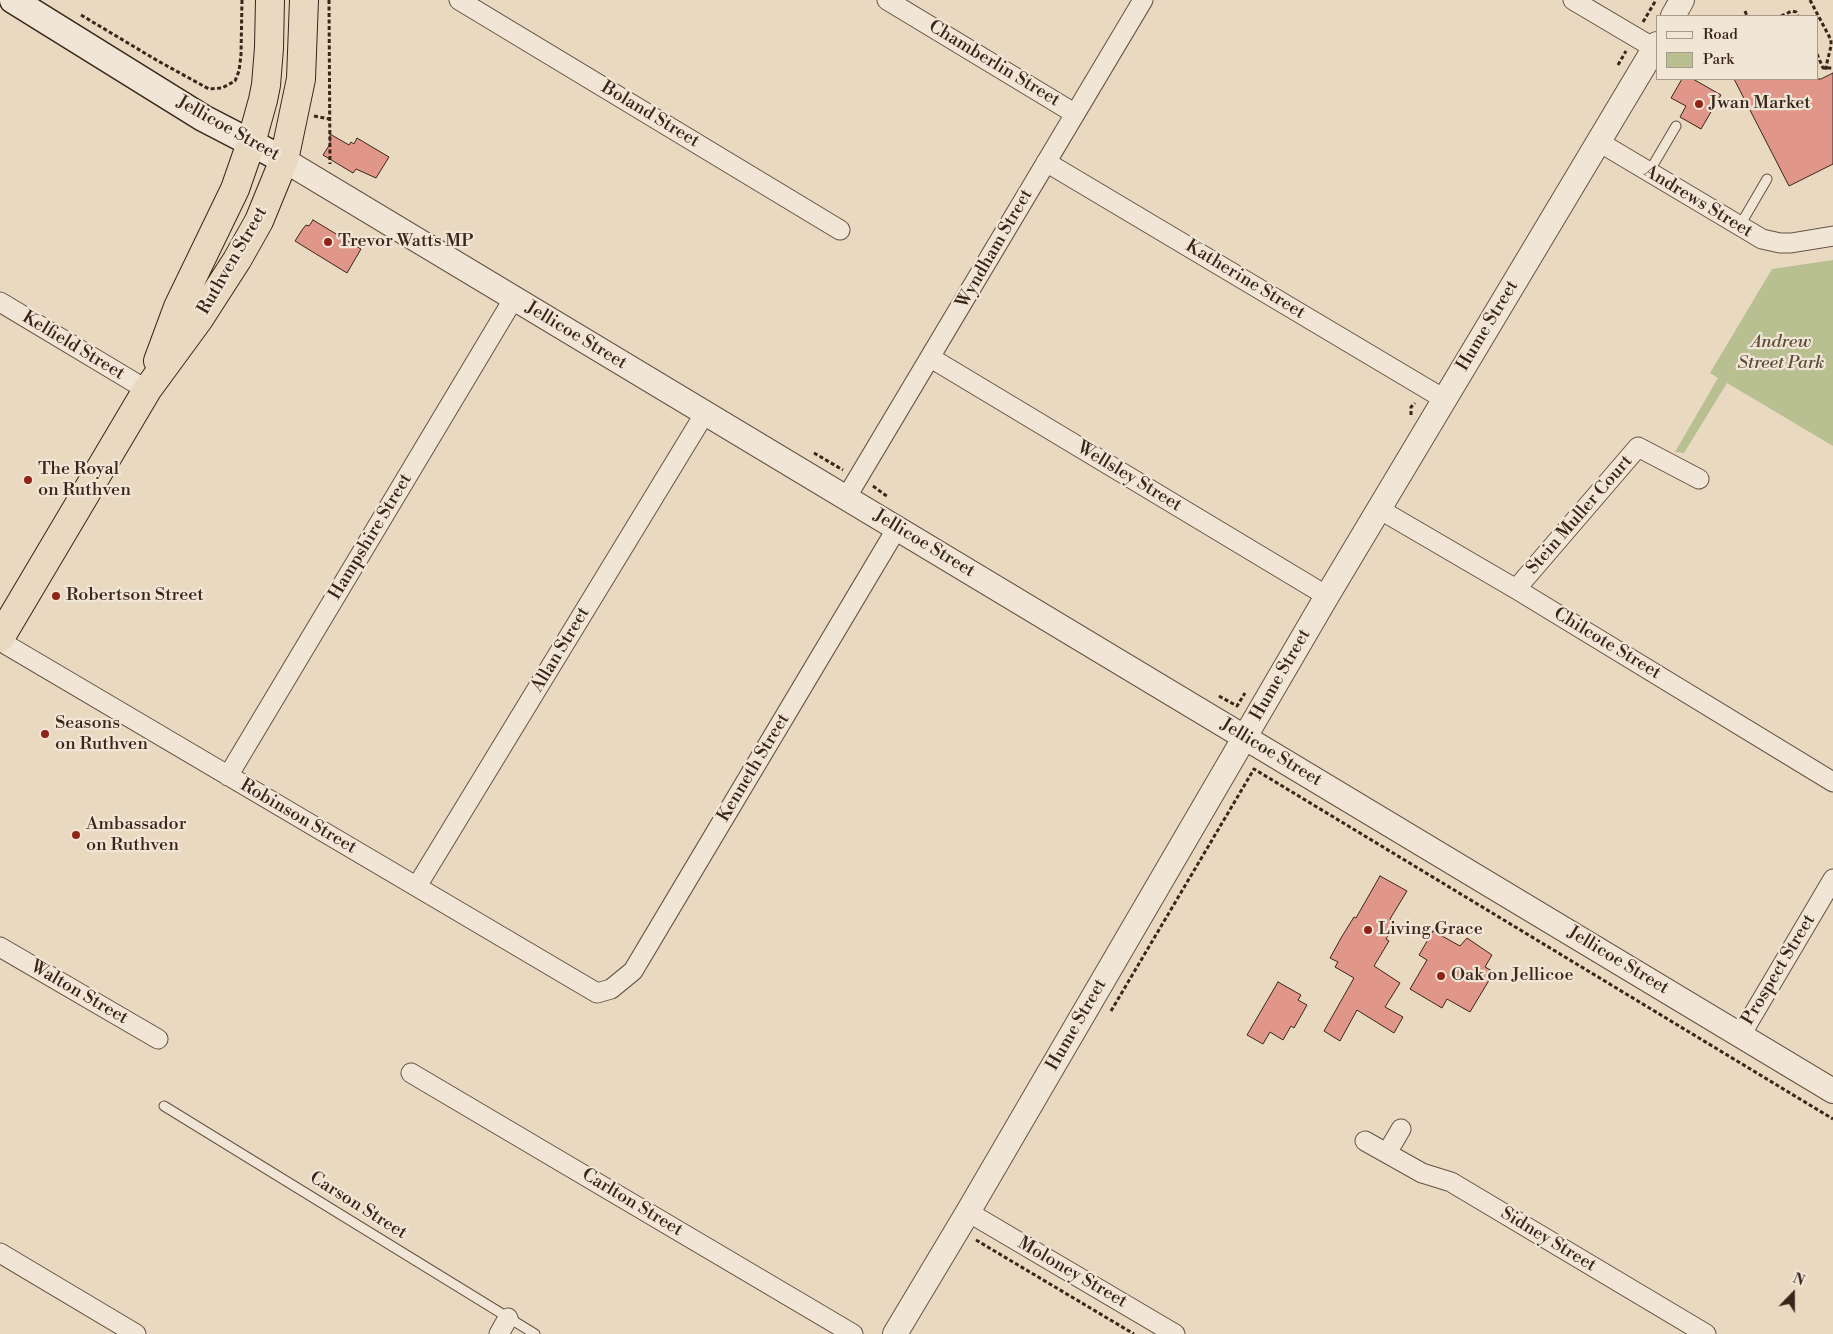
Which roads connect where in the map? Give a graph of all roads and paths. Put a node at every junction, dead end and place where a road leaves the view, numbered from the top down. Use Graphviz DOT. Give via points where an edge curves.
graph roads {
  1 [pos="13,0"];
  2 [pos="242,0"];
  3 [pos="270,0"];
  4 [pos="304,0"];
  5 [pos="329,0"];
  6 [pos="459,0"];
  7 [pos="887,0"];
  8 [pos="1143,0"];
  9 [pos="1574,0"];
  10 [pos="1682,0"];
  11 [pos="1810,0"];
  12 [pos="74,10"];
  13 [pos="1745,11"];
  14 [pos="1674,15"];
  15 [pos="1747,15"];
  16 [pos="1783,15"];
  17 [pos="1798,15"];
  18 [pos="1818,15"];
  19 [pos="1818,15"];
  20 [pos="1655,46"];
  21 [pos="1818,56"];
  22 [pos="1833,68"];
  23 [pos="1826,70"];
  24 [pos="1074,113"];
  25 [pos="313,116"];
  26 [pos="329,119"];
  27 [pos="1676,126"];
  28 [pos="1599,142"];
  29 [pos="252,143"];
  30 [pos="284,160"];
  31 [pos="1046,162"];
  32 [pos="330,164"];
  33 [pos="1649,172"];
  34 [pos="1767,179"];
  35 [pos="1739,227"];
  36 [pos="840,230"];
  37 [pos="1833,236"];
  38 [pos="514,298"];
  39 [pos="0,302"];
  40 [pos="931,358"];
  41 [pos="147,390"];
  42 [pos="1444,399"];
  43 [pos="705,413"];
  44 [pos="1699,479"];
  45 [pos="846,498"];
  46 [pos="1379,509"];
  47 [pos="898,528"];
  48 [pos="1516,589"];
  49 [pos="1327,596"];
  50 [pos="3,626"];
  51 [pos="1244,737"];
  52 [pos="1254,770"];
  53 [pos="228,776"];
  54 [pos="1833,782"];
  55 [pos="1833,879"];
  56 [pos="417,886"];
  57 [pos="0,947"];
  58 [pos="597,993"];
  59 [pos="1741,1035"];
  60 [pos="158,1039"];
  61 [pos="410,1073"];
  62 [pos="1833,1091"];
  63 [pos="164,1106"];
  64 [pos="1833,1119"];
  65 [pos="1401,1129"];
  66 [pos="1365,1141"];
  67 [pos="1387,1154"];
  68 [pos="968,1212"];
  69 [pos="976,1240"];
  70 [pos="0,1253"];
  71 [pos="503,1326"];
  72 [pos="136,1334"];
  73 [pos="535,1334"];
  74 [pos="853,1334"];
  75 [pos="895,1334"];
  76 [pos="1134,1334"];
  77 [pos="1175,1334"];
  78 [pos="1706,1334"];
  1 -- 29 [label="main road, Jellicoe Street" via="203,118"];
  2 -- 12 [label="path" via="239,71 235,81 222,88 208,89"];
  3 -- 29 [label="highway, Ruthven Street" via="266,85"];
  4 -- 30 [label="highway, Ruthven Street" via="301,79"];
  5 -- 26 [label="path"];
  6 -- 36 [label="street, Boland Street"];
  7 -- 24 [label="street, Chamberlin Street"];
  8 -- 24 [label="street, Wyndham Street"];
  9 -- 20 [label="street"];
  10 -- 14 [label="street"];
  11 -- 18 [label="path"];
  13 -- 15 [label="path"];
  16 -- 17 [label="path" via="1792,11"];
  19 -- 23 [label="path" via="1831,40"];
  20 -- 28 [label="street, Hume Street"];
  21 -- 23 [label="path"];
  22 -- 23 [label="path"];
  24 -- 31 [label="street, Wyndham Street"];
  25 -- 26 [label="path"];
  26 -- 32 [label="path"];
  27 -- 33 [label="lane"];
  28 -- 33 [label="street, Andrews Street"];
  28 -- 42 [label="street, Hume Street"];
  29 -- 30 [label="main road, Jellicoe Street"];
  29 -- 41 [label="highway, Ruthven Street" via="235,189 178,307"];
  30 -- 38 [label="street, Jellicoe Street"];
  30 -- 41 [label="highway, Ruthven Street" via="259,221 237,260 200,319"];
  31 -- 40 [label="street, Wyndham Street"];
  31 -- 42 [label="street, Katherine Street"];
  33 -- 35 [label="street, Andrews Street"];
  34 -- 35 [label="lane"];
  35 -- 37 [label="street, Andrews Street" via="1762,239 1780,243"];
  38 -- 43 [label="street, Jellicoe Street"];
  38 -- 53 [label="street, Hampshire Street"];
  39 -- 41 [label="street, Kelfield Street"];
  40 -- 45 [label="street, Wyndham Street"];
  40 -- 49 [label="street, Wellsley Street"];
  41 -- 50 [label="highway, Ruthven Street"];
  42 -- 46 [label="street, Hume Street"];
  43 -- 45 [label="street, Jellicoe Street"];
  43 -- 56 [label="street, Allan Street"];
  44 -- 48 [label="street, Stein Muller Court" via="1638,447"];
  45 -- 47 [label="street, Jellicoe Street"];
  46 -- 48 [label="street, Chilcote Street"];
  46 -- 49 [label="street, Hume Street"];
  47 -- 51 [label="street, Jellicoe Street"];
  47 -- 58 [label="street, Kenneth Street" via="633,971 611,989"];
  48 -- 54 [label="street, Chilcote Street"];
  49 -- 51 [label="street, Hume Street"];
  50 -- 53 [label="street, Robinson Street"];
  51 -- 59 [label="street, Jellicoe Street"];
  51 -- 68 [label="street, Hume Street"];
  52 -- 64 [label="path"];
  53 -- 56 [label="street, Robinson Street"];
  55 -- 59 [label="street, Prospect Street"];
  56 -- 58 [label="street, Robinson Street"];
  57 -- 60 [label="street, Walton Street"];
  59 -- 62 [label="street, Jellicoe Street"];
  61 -- 74 [label="street, Carlton Street"];
  63 -- 71 [label="lane, Carson Street"];
  65 -- 67 [label="street"];
  66 -- 67 [label="street, Sidney Street"];
  67 -- 78 [label="street, Sidney Street" via="1422,1173 1451,1182"];
  68 -- 75 [label="street, Hume Street"];
  68 -- 77 [label="street, Moloney Street"];
  69 -- 76 [label="path"];
  70 -- 72 [label="street"];
  71 -- 73 [label="lane, Carson Street"];
}
